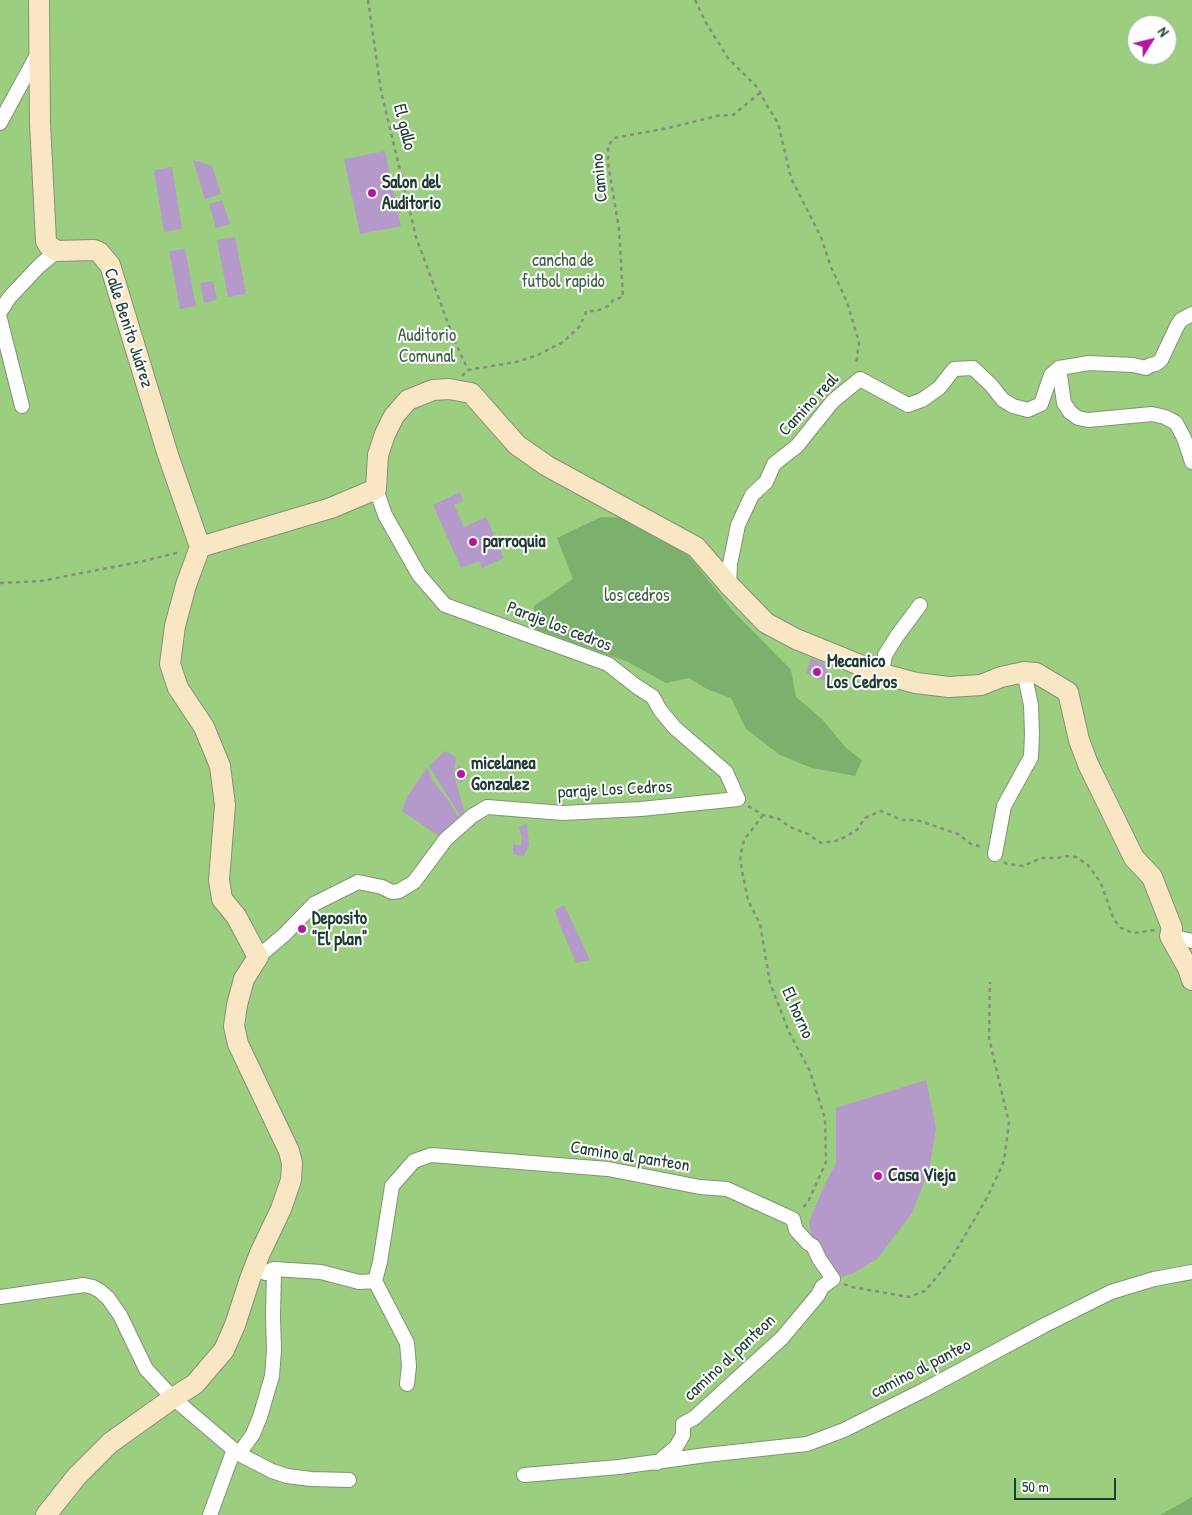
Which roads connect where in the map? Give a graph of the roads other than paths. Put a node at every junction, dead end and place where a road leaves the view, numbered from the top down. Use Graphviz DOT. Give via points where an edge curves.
graph roads {
  1 [pos="39,0"];
  2 [pos="38,52"];
  3 [pos="0,123"];
  4 [pos="57,251"];
  5 [pos="0,312"];
  6 [pos="1192,314"];
  7 [pos="0,319"];
  8 [pos="1059,368"];
  9 [pos="22,406"];
  10 [pos="1192,462"];
  11 [pos="376,489"];
  12 [pos="200,547"];
  13 [pos="729,586"];
  14 [pos="920,605"];
  15 [pos="1024,672"];
  16 [pos="882,674"];
  17 [pos="738,799"];
  18 [pos="995,854"];
  19 [pos="1171,932"];
  20 [pos="1192,941"];
  21 [pos="258,957"];
  22 [pos="1192,980"];
  23 [pos="274,1269"];
  24 [pos="1192,1272"];
  25 [pos="250,1279"];
  26 [pos="833,1279"];
  27 [pos="375,1281"];
  28 [pos="0,1297"];
  29 [pos="407,1384"];
  30 [pos="173,1398"];
  31 [pos="236,1453"];
  32 [pos="657,1463"];
  33 [pos="524,1475"];
  34 [pos="349,1480"];
  35 [pos="46,1515"];
  36 [pos="210,1515"];
  1 -- 2 [label="main road"];
  2 -- 3 [label="street"];
  2 -- 4 [label="main road" via="46,241"];
  4 -- 5 [label="street" via="9,298"];
  4 -- 12 [label="main road, Calle Benito Juárez" via="94,250 110,265 168,455"];
  6 -- 8 [label="street" via="1181,320 1162,360 1156,364 1146,368 1089,363"];
  7 -- 9 [label="street"];
  8 -- 10 [label="street" via="1064,403 1078,418 1165,416 1176,424"];
  8 -- 13 [label="street, Camino real" via="1051,375 1041,404 1028,410 1003,400 973,368 954,369 939,388 908,405 860,379 826,408 797,446 774,464 766,482 752,495 738,524"];
  11 -- 12 [label="main road" via="331,508"];
  11 -- 13 [label="main road" via="378,455 385,434 394,416 408,400 433,390 472,393 517,445 547,466 696,547"];
  11 -- 17 [label="street, Paraje los cedros" via="385,515 419,575 445,605 608,664 653,697 675,728 726,772"];
  12 -- 21 [label="main road" via="175,626 170,664 178,688 204,727 220,766 225,805 219,880 222,899 236,916"];
  13 -- 16 [label="main road" via="766,623 796,639"];
  14 -- 16 [label="street" via="885,655"];
  15 -- 16 [label="main road" via="981,685 949,687"];
  15 -- 18 [label="street" via="1031,705 1030,757 1004,806"];
  15 -- 19 [label="main road" via="1036,673 1068,692 1088,764 1134,858 1152,877"];
  17 -- 21 [label="street, paraje Los Cedros" via="564,814 488,807 472,816 446,839 414,882 392,892 358,882 351,885 314,904"];
  19 -- 20 [label="street"];
  19 -- 22 [label="main road"];
  21 -- 25 [label="main road" via="244,979 234,1026 238,1044 292,1163 291,1180 281,1209"];
  23 -- 25 [label="street"];
  23 -- 27 [label="street" via="321,1272 359,1282"];
  23 -- 31 [label="street" via="272,1376 253,1434"];
  24 -- 32 [label="street, camino al panteo" via="1112,1292 844,1430 807,1444"];
  25 -- 30 [label="main road" via="224,1350 195,1384"];
  26 -- 27 [label="street, Camino al panteon" via="813,1246 796,1230 793,1219 726,1189 599,1169 431,1156 414,1161 392,1186"];
  26 -- 32 [label="street, camino al panteon" via="822,1287 782,1338 694,1418 683,1424 683,1435 676,1447"];
  27 -- 29 [label="street" via="407,1343"];
  28 -- 30 [label="street" via="84,1285 93,1287 108,1298 146,1369"];
  30 -- 31 [label="street"];
  30 -- 35 [label="main road" via="110,1443 77,1476"];
  31 -- 34 [label="street" via="288,1476"];
  31 -- 36 [label="street"];
  32 -- 33 [label="street, camino al panteo"];
}
